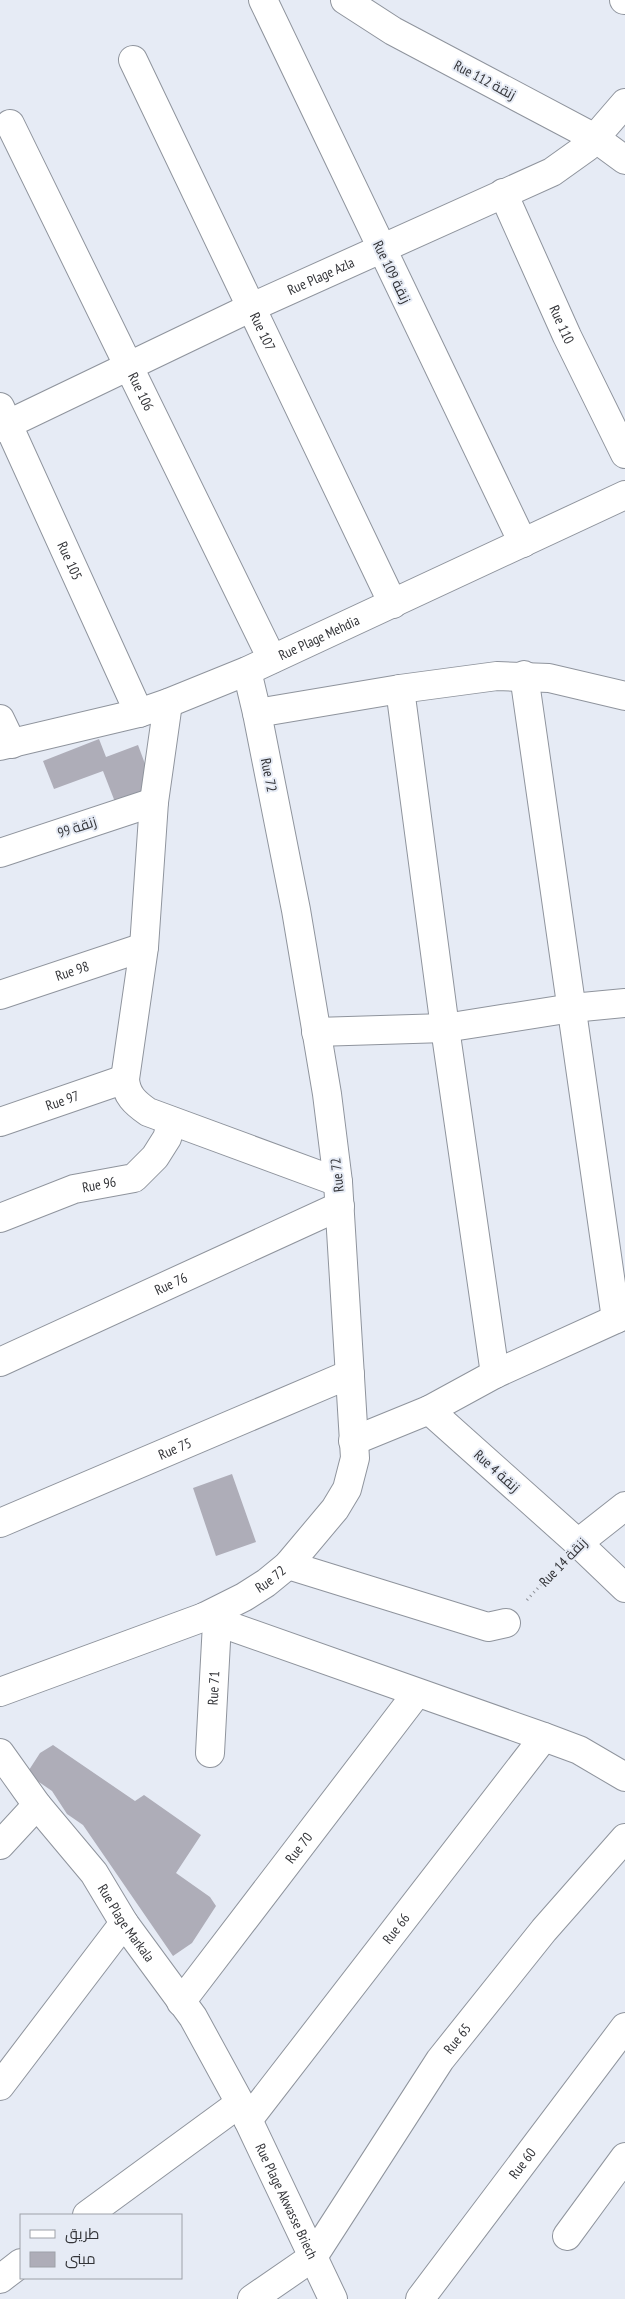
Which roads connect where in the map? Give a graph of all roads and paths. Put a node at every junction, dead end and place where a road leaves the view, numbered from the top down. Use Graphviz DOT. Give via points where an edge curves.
graph roads {
  1 [pos="263,0"];
  2 [pos="345,0"];
  3 [pos="133,60"];
  4 [pos="625,103"];
  5 [pos="10,124"];
  6 [pos="595,138"];
  7 [pos="625,160"];
  8 [pos="503,193"];
  9 [pos="381,249"];
  10 [pos="252,307"];
  11 [pos="128,366"];
  12 [pos="3,420"];
  13 [pos="625,454"];
  14 [pos="625,495"];
  15 [pos="523,542"];
  16 [pos="393,604"];
  17 [pos="272,658"];
  18 [pos="247,671"];
  19 [pos="524,675"];
  20 [pos="400,689"];
  21 [pos="625,696"];
  22 [pos="168,703"];
  23 [pos="257,712"];
  24 [pos="139,713"];
  25 [pos="0,719"];
  26 [pos="6,745"];
  27 [pos="154,802"];
  28 [pos="0,853"];
  29 [pos="144,948"];
  30 [pos="0,995"];
  31 [pos="625,1003"];
  32 [pos="572,1008"];
  33 [pos="445,1028"];
  34 [pos="316,1032"];
  35 [pos="125,1079"];
  36 [pos="0,1122"];
  37 [pos="172,1122"];
  38 [pos="339,1194"];
  39 [pos="0,1218"];
  40 [pos="621,1317"];
  41 [pos="0,1362"];
  42 [pos="350,1374"];
  43 [pos="495,1374"];
  44 [pos="429,1410"];
  45 [pos="353,1441"];
  46 [pos="625,1506"];
  47 [pos="0,1523"];
  48 [pos="578,1543"];
  49 [pos="288,1564"];
  50 [pos="625,1588"];
  51 [pos="210,1620"];
  52 [pos="506,1624"];
  53 [pos="0,1692"];
  54 [pos="417,1693"];
  55 [pos="544,1737"];
  56 [pos="0,1753"];
  57 [pos="210,1753"];
  58 [pos="625,1777"];
  59 [pos="37,1805"];
  60 [pos="625,1838"];
  61 [pos="0,1845"];
  62 [pos="124,1923"];
  63 [pos="181,2002"];
  64 [pos="625,2027"];
  65 [pos="0,2086"];
  66 [pos="244,2111"];
  67 [pos="625,2157"];
  68 [pos="89,2214"];
  69 [pos="567,2236"];
  70 [pos="313,2257"];
  71 [pos="20,2264"];
  72 [pos="0,2279"];
  73 [pos="252,2299"];
  74 [pos="332,2299"];
  75 [pos="420,2299"];
  1 -- 9 [label="street, Rue 109 زنقة"];
  2 -- 6 [label="street, Rue 112 زنقة" via="393,31"];
  3 -- 10 [label="street, Rue 107"];
  4 -- 6 [label="street, Rue Plage Azla"];
  5 -- 11 [label="street, Rue 106"];
  6 -- 7 [label="street, Rue 112 زنقة"];
  6 -- 8 [label="street, Rue Plage Azla" via="552,172"];
  8 -- 9 [label="street, Rue Plage Azla"];
  8 -- 13 [label="street, Rue 110" via="567,336"];
  9 -- 10 [label="street, Rue Plage Azla"];
  9 -- 15 [label="street, Rue 109 زنقة"];
  10 -- 11 [label="street, Rue Plage Azla"];
  10 -- 16 [label="street, Rue 107"];
  11 -- 12 [label="street, Rue Plage Azla"];
  11 -- 17 [label="street, Rue 106"];
  12 -- 24 [label="street, Rue 105"];
  14 -- 15 [label="street, Rue Plage Mehdia"];
  15 -- 16 [label="street, Rue Plage Mehdia"];
  16 -- 17 [label="street, Rue Plage Mehdia"];
  17 -- 18 [label="street, Rue Plage Mehdia"];
  18 -- 22 [label="street, Rue Plage Mehdia"];
  18 -- 23 [label="street, Rue 72"];
  19 -- 20 [label="street"];
  19 -- 21 [label="street"];
  19 -- 32 [label="street"];
  20 -- 23 [label="street"];
  20 -- 33 [label="street"];
  22 -- 24 [label="street, Rue Plage Mehdia"];
  22 -- 27 [label="street"];
  23 -- 34 [label="street, Rue 72"];
  24 -- 26 [label="street, Rue Plage Mehdia"];
  25 -- 26 [label="street"];
  27 -- 28 [label="street, زنقة 99"];
  27 -- 29 [label="street"];
  29 -- 30 [label="street, Rue 98"];
  29 -- 35 [label="street"];
  31 -- 32 [label="street"];
  32 -- 33 [label="street"];
  32 -- 40 [label="street"];
  33 -- 34 [label="street"];
  33 -- 43 [label="street"];
  34 -- 38 [label="street, Rue 72"];
  35 -- 36 [label="street, Rue 97"];
  35 -- 37 [label="street" via="127,1091 140,1106"];
  37 -- 38 [label="street"];
  37 -- 39 [label="street, Rue 96" via="155,1157 134,1178 74,1190"];
  38 -- 41 [label="street, Rue 76"];
  38 -- 42 [label="street, Rue 72"];
  40 -- 43 [label="street"];
  42 -- 45 [label="street, Rue 72"];
  42 -- 47 [label="street, Rue 75"];
  43 -- 44 [label="street"];
  44 -- 45 [label="street"];
  44 -- 48 [label="street, Rue 4 زنقة"];
  45 -- 49 [label="street, Rue 72" via="354,1470 344,1496"];
  46 -- 48 [label="street, Rue 14 زنقة"];
  48 -- 50 [label="street, Rue 4 زنقة"];
  48 -- 52 [label="path, Rue 14 زنقة"];
  49 -- 51 [label="street, Rue 72"];
  49 -- 52 [label="street" via="488,1626"];
  51 -- 53 [label="street, Rue 72"];
  51 -- 54 [label="street"];
  51 -- 57 [label="street, Rue 71"];
  54 -- 55 [label="street"];
  54 -- 63 [label="street, Rue 70"];
  55 -- 58 [label="street" via="579,1750"];
  55 -- 66 [label="street, Rue 66"];
  56 -- 59 [label="street, Rue Plage Markala"];
  59 -- 61 [label="street"];
  59 -- 62 [label="street, Rue Plage Markala" via="94,1873"];
  60 -- 70 [label="street, Rue 65" via="544,1930 440,2060"];
  62 -- 63 [label="street, Rue Plage Markala"];
  62 -- 65 [label="street"];
  63 -- 66 [label="street, Rue Plage Markala" via="193,2017"];
  64 -- 75 [label="street, Rue 60"];
  66 -- 68 [label="street, Rue 66"];
  66 -- 70 [label="street, Rue Plage Akwasse Briech"];
  67 -- 69 [label="street"];
  70 -- 73 [label="street"];
  70 -- 74 [label="street, Rue Plage Akwasse Briech"];
  71 -- 72 [label="street"];
}
